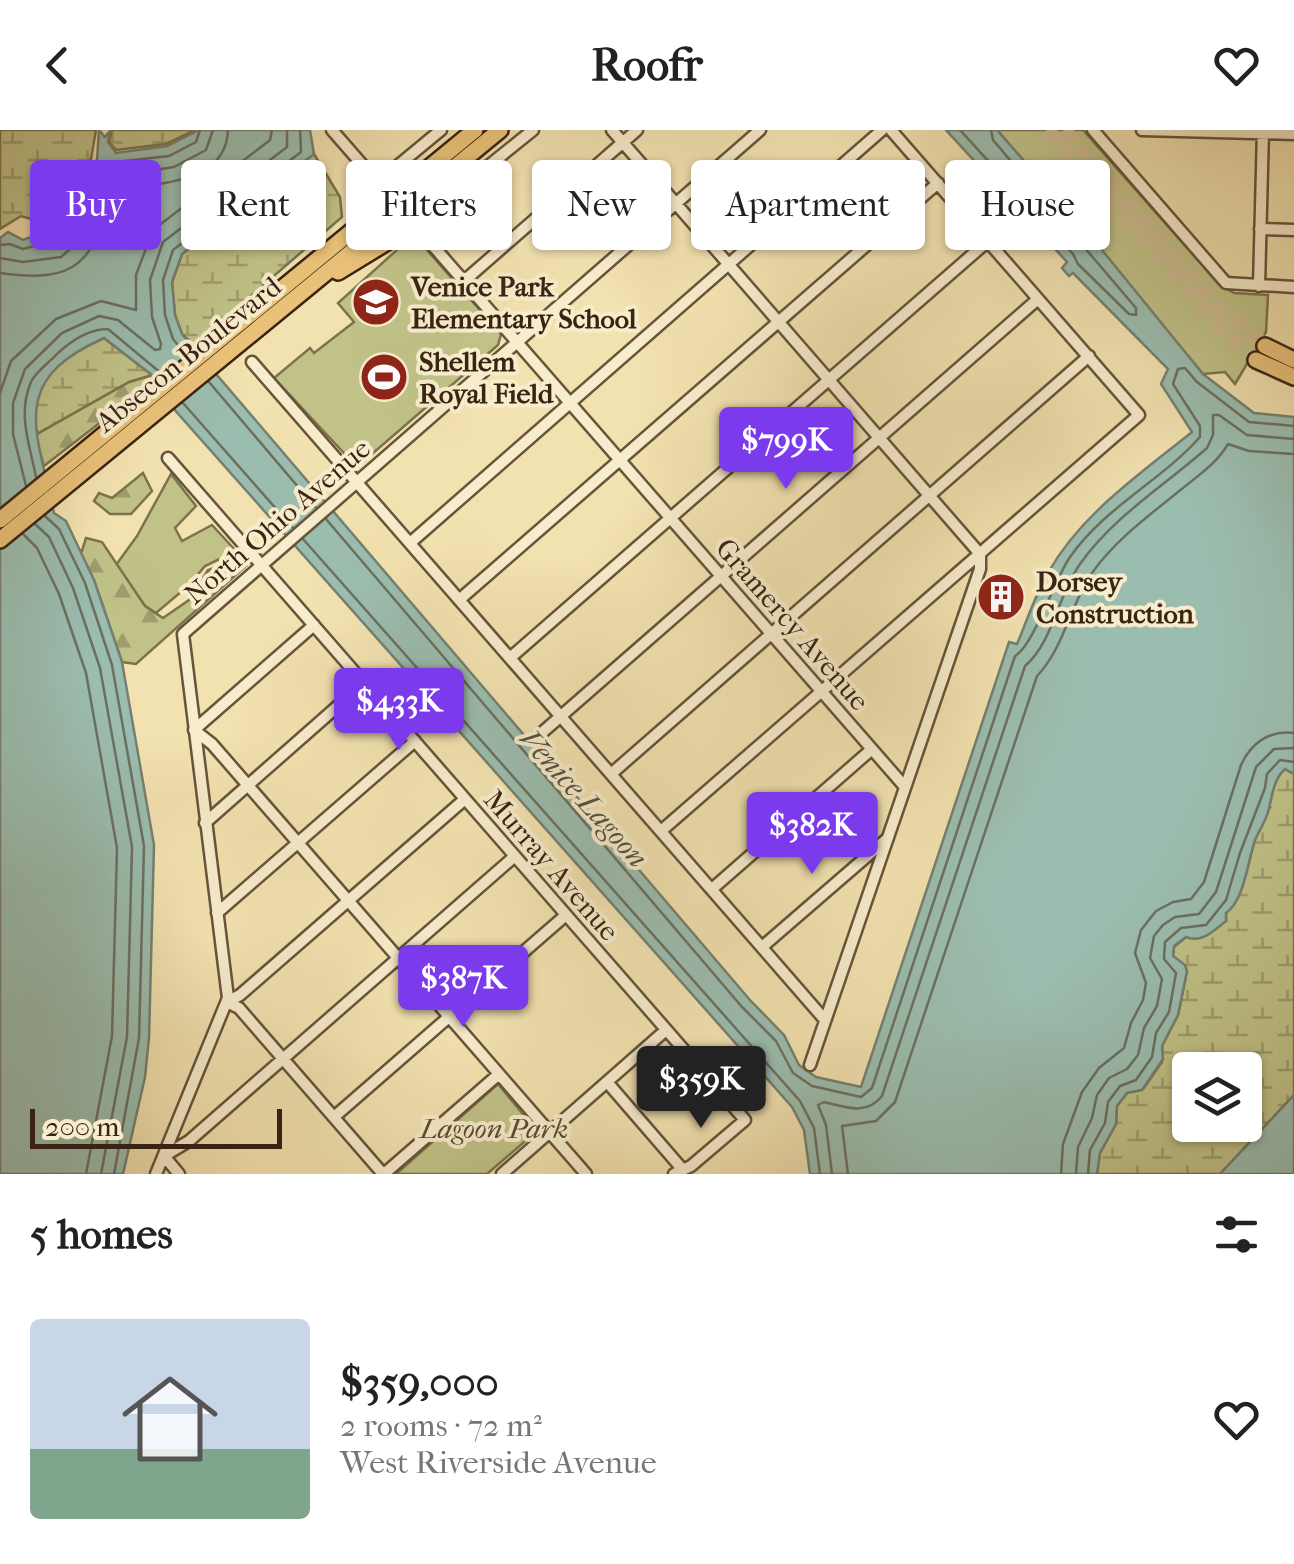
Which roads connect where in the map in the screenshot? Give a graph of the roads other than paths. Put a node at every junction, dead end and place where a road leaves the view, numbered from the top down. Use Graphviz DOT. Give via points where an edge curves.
graph roads {
  1 [pos="332,130"];
  2 [pos="442,130"];
  3 [pos="475,130"];
  4 [pos="500,130"];
  5 [pos="533,130"];
  6 [pos="612,130"];
  7 [pos="637,130"];
  8 [pos="760,130"];
  9 [pos="882,130"];
  10 [pos="892,130"];
  11 [pos="1093,130"];
  12 [pos="1142,130"];
  13 [pos="1263,132"];
  14 [pos="1294,134"];
  15 [pos="623,143"];
  16 [pos="359,160"];
  17 [pos="405,160"];
  18 [pos="444,160"];
  19 [pos="459,160"];
  20 [pos="496,160"];
  21 [pos="938,183"];
  22 [pos="945,191"];
  23 [pos="676,203"];
  24 [pos="1260,229"];
  25 [pos="1294,230"];
  26 [pos="346,247"];
  27 [pos="349,250"];
  28 [pos="376,250"];
  29 [pos="437,250"];
  30 [pos="978,250"];
  31 [pos="996,250"];
  32 [pos="729,264"];
  33 [pos="316,281"];
  34 [pos="464,281"];
  35 [pos="1259,286"];
  36 [pos="1294,287"];
  37 [pos="1038,299"];
  38 [pos="779,322"];
  39 [pos="517,342"];
  40 [pos="1089,356"];
  41 [pos="211,357"];
  42 [pos="1294,360"];
  43 [pos="252,362"];
  44 [pos="1294,377"];
  45 [pos="830,380"];
  46 [pos="570,402"];
  47 [pos="880,437"];
  48 [pos="168,458"];
  49 [pos="620,460"];
  50 [pos="76,467"];
  51 [pos="356,482"];
  52 [pos="930,496"];
  53 [pos="670,518"];
  54 [pos="0,520"];
  55 [pos="0,540"];
  56 [pos="410,543"];
  57 [pos="980,554"];
  58 [pos="262,564"];
  59 [pos="721,576"];
  60 [pos="460,600"];
  61 [pos="314,625"];
  62 [pos="772,633"];
  63 [pos="510,658"];
  64 [pos="364,683"];
  65 [pos="822,691"];
  66 [pos="560,716"];
  67 [pos="194,730"];
  68 [pos="536,737"];
  69 [pos="414,741"];
  70 [pos="872,749"];
  71 [pos="611,774"];
  72 [pos="248,785"];
  73 [pos="905,787"];
  74 [pos="465,799"];
  75 [pos="205,822"];
  76 [pos="662,831"];
  77 [pos="888,837"];
  78 [pos="298,843"];
  79 [pos="515,856"];
  80 [pos="712,889"];
  81 [pos="348,901"];
  82 [pos="217,913"];
  83 [pos="566,915"];
  84 [pos="762,947"];
  85 [pos="398,959"];
  86 [pos="227,1002"];
  87 [pos="449,1016"];
  88 [pos="826,1020"];
  89 [pos="666,1030"];
  90 [pos="283,1059"];
  91 [pos="810,1066"];
  92 [pos="499,1074"];
  93 [pos="607,1082"];
  94 [pos="334,1117"];
  95 [pos="550,1132"];
  96 [pos="164,1156"];
  97 [pos="678,1172"];
  98 [pos="156,1174"];
  99 [pos="179,1174"];
  100 [pos="384,1174"];
  101 [pos="502,1174"];
  102 [pos="586,1174"];
  1 -- 16 [label="street, Gramercy Avenue"];
  2 -- 17 [label="street"];
  3 -- 18 [label="highway, Absecon Boulevard"];
  4 -- 19 [label="highway, Absecon Boulevard"];
  5 -- 20 [label="street"];
  6 -- 15 [label="street"];
  7 -- 15 [label="street"];
  8 -- 23 [label="street, North Ohio Avenue"];
  9 -- 32 [label="street"];
  10 -- 21 [label="street"];
  11 -- 35 [label="street" via="1226,283"];
  12 -- 13 [label="street"];
  13 -- 14 [label="street"];
  13 -- 24 [label="street"];
  15 -- 23 [label="street"];
  15 -- 34 [label="street"];
  21 -- 22 [label="street"];
  21 -- 38 [label="street"];
  23 -- 32 [label="street"];
  23 -- 39 [label="street, North Ohio Avenue"];
  24 -- 25 [label="street"];
  24 -- 35 [label="street"];
  26 -- 41 [label="highway, Absecon Boulevard"];
  27 -- 33 [label="highway, Absecon Boulevard"];
  28 -- 33 [label="highway"];
  29 -- 34 [label="street, Gramercy Avenue"];
  30 -- 45 [label="street"];
  31 -- 37 [label="street"];
  32 -- 38 [label="street"];
  32 -- 46 [label="street"];
  33 -- 41 [label="highway, Absecon Boulevard"];
  34 -- 39 [label="street, Gramercy Avenue"];
  35 -- 36 [label="street"];
  37 -- 40 [label="street"];
  37 -- 47 [label="street"];
  38 -- 45 [label="street"];
  38 -- 49 [label="street"];
  39 -- 46 [label="street, Gramercy Avenue"];
  39 -- 51 [label="street, North Ohio Avenue"];
  40 -- 52 [label="street"];
  40 -- 57 [label="street" via="1139,414"];
  41 -- 50 [label="highway, Absecon Boulevard"];
  42 -- 44 [label="highway" via="1260,353"];
  43 -- 51 [label="street"];
  45 -- 47 [label="street"];
  45 -- 53 [label="street"];
  46 -- 49 [label="street, Gramercy Avenue"];
  46 -- 56 [label="street"];
  47 -- 52 [label="street"];
  47 -- 59 [label="street"];
  48 -- 58 [label="street, Murray Avenue"];
  49 -- 53 [label="street, Gramercy Avenue"];
  49 -- 60 [label="street"];
  50 -- 54 [label="highway, Absecon Boulevard"];
  50 -- 55 [label="highway, Absecon Boulevard"];
  51 -- 56 [label="street"];
  51 -- 58 [label="street, North Ohio Avenue"];
  52 -- 57 [label="street"];
  52 -- 62 [label="street"];
  53 -- 59 [label="street, Gramercy Avenue"];
  53 -- 63 [label="street"];
  56 -- 60 [label="street"];
  57 -- 65 [label="street"];
  57 -- 73 [label="street"];
  58 -- 61 [label="street, Murray Avenue"];
  58 -- 67 [label="street, North Ohio Avenue" via="186,630"];
  59 -- 62 [label="street, Gramercy Avenue"];
  59 -- 66 [label="street"];
  60 -- 63 [label="street"];
  61 -- 64 [label="street, Murray Avenue"];
  61 -- 67 [label="street"];
  62 -- 65 [label="street, Gramercy Avenue"];
  62 -- 71 [label="street"];
  63 -- 66 [label="street"];
  64 -- 69 [label="street, Murray Avenue"];
  64 -- 72 [label="street"];
  65 -- 70 [label="street, Gramercy Avenue"];
  65 -- 76 [label="street"];
  66 -- 68 [label="street"];
  66 -- 71 [label="street"];
  67 -- 72 [label="street"];
  67 -- 75 [label="street"];
  69 -- 74 [label="street, Murray Avenue"];
  69 -- 78 [label="street"];
  70 -- 73 [label="street, Gramercy Avenue"];
  70 -- 80 [label="street"];
  71 -- 76 [label="street"];
  72 -- 75 [label="street"];
  72 -- 78 [label="street"];
  73 -- 77 [label="street"];
  74 -- 79 [label="street, Murray Avenue"];
  74 -- 81 [label="street"];
  75 -- 82 [label="street"];
  76 -- 80 [label="street"];
  77 -- 84 [label="street"];
  77 -- 88 [label="street"];
  78 -- 81 [label="street"];
  78 -- 82 [label="street"];
  79 -- 83 [label="street, Murray Avenue"];
  79 -- 85 [label="street"];
  80 -- 84 [label="street"];
  81 -- 85 [label="street"];
  81 -- 86 [label="street"];
  82 -- 86 [label="street"];
  83 -- 87 [label="street"];
  83 -- 89 [label="street, Murray Avenue"];
  84 -- 88 [label="street"];
  85 -- 87 [label="street"];
  85 -- 90 [label="street"];
  86 -- 90 [label="street"];
  86 -- 96 [label="street"];
  87 -- 92 [label="street"];
  87 -- 94 [label="street"];
  88 -- 91 [label="street"];
  89 -- 93 [label="street"];
  89 -- 97 [label="street, Murray Avenue" via="744,1120"];
  90 -- 94 [label="street"];
  90 -- 96 [label="street"];
  92 -- 95 [label="street"];
  92 -- 100 [label="street"];
  93 -- 95 [label="street"];
  93 -- 97 [label="street"];
  94 -- 100 [label="street"];
  95 -- 101 [label="street"];
  95 -- 102 [label="street"];
  96 -- 98 [label="street"];
  96 -- 99 [label="street"];
}
